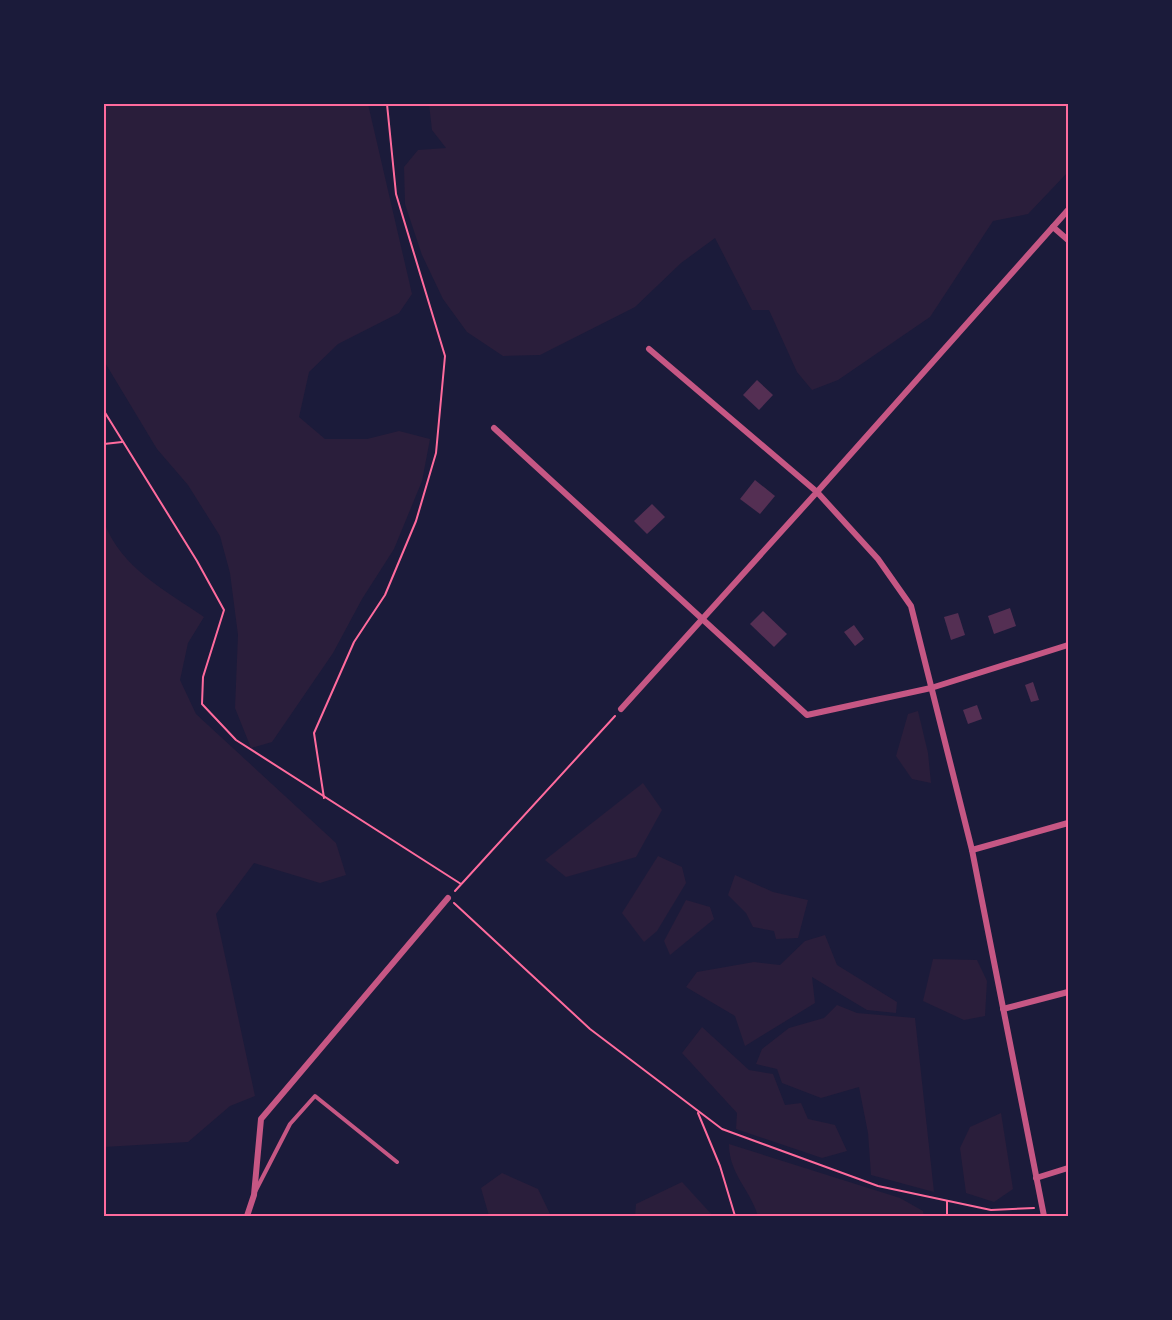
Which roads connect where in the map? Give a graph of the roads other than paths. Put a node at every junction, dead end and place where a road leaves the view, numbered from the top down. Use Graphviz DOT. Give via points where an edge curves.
graph roads {
  1 [pos="1068,210"];
  2 [pos="1053,227"];
  3 [pos="1068,240"];
  4 [pos="649,349"];
  5 [pos="494,428"];
  6 [pos="817,492"];
  7 [pos="703,620"];
  8 [pos="1068,645"];
  9 [pos="931,688"];
  10 [pos="621,709"];
  11 [pos="1068,823"];
  12 [pos="972,850"];
  13 [pos="448,898"];
  14 [pos="1068,992"];
  15 [pos="1003,1009"];
  16 [pos="397,1162"];
  17 [pos="1068,1168"];
  18 [pos="1036,1178"];
  19 [pos="254,1195"];
  20 [pos="247,1216"];
  21 [pos="1044,1216"];
  1 -- 2 [label="street"];
  2 -- 3 [label="street"];
  2 -- 6 [label="street"];
  4 -- 6 [label="street"];
  5 -- 7 [label="street"];
  6 -- 7 [label="street"];
  6 -- 9 [label="street" via="878,559 911,606"];
  7 -- 9 [label="street" via="807,715"];
  7 -- 10 [label="street"];
  8 -- 9 [label="street"];
  9 -- 12 [label="street"];
  11 -- 12 [label="street"];
  12 -- 15 [label="street"];
  13 -- 19 [label="street" via="261,1119"];
  14 -- 15 [label="street"];
  15 -- 18 [label="street"];
  16 -- 19 [label="lane" via="315,1096 290,1124"];
  17 -- 18 [label="street"];
  18 -- 21 [label="street"];
  19 -- 20 [label="street"];
}
